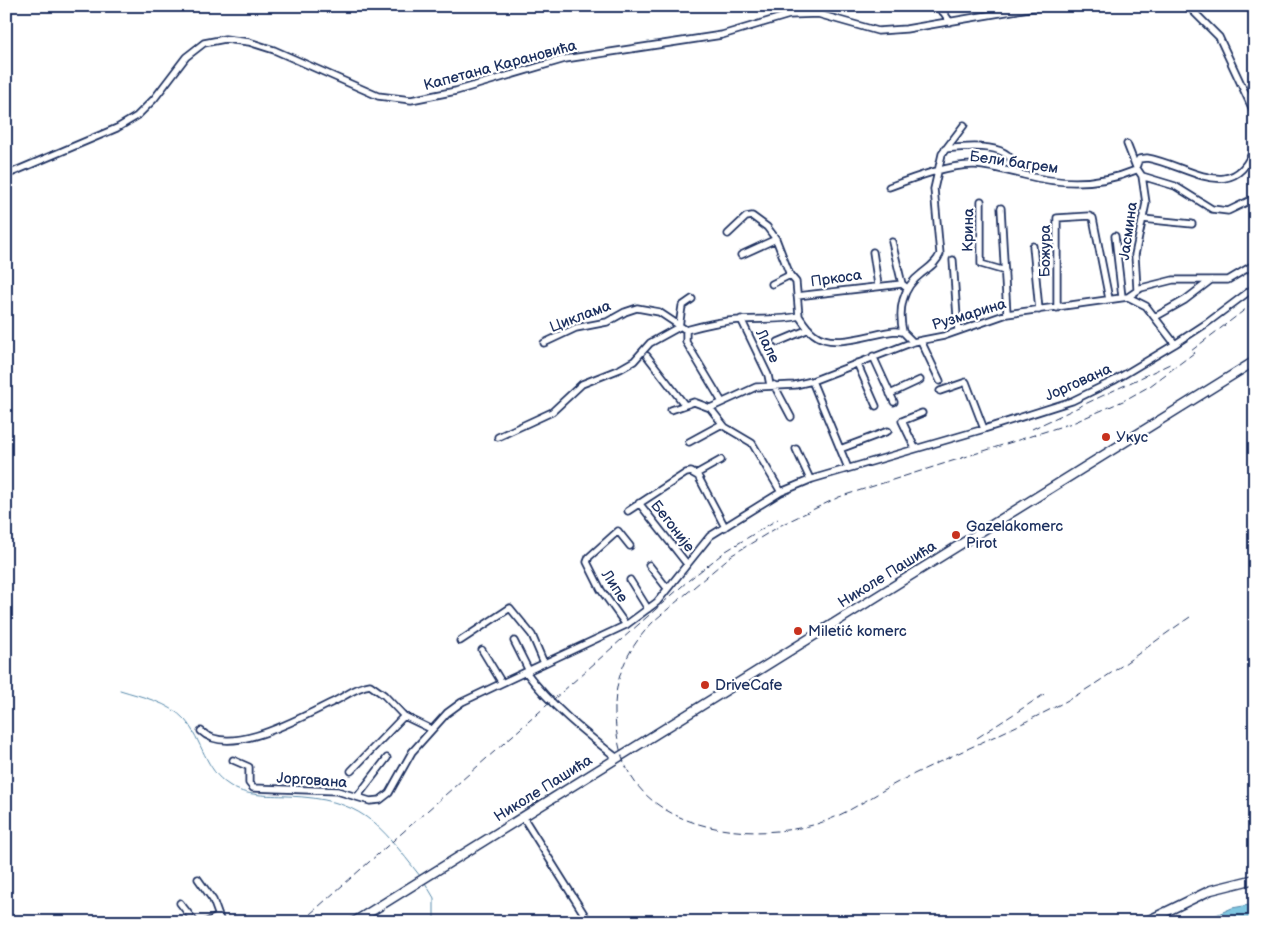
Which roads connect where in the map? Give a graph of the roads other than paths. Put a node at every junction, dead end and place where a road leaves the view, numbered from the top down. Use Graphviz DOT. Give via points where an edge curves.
graph roads {
  1 [pos="936,6"];
  2 [pos="1040,6"];
  3 [pos="1188,6"];
  4 [pos="950,22"];
  5 [pos="1255,114"];
  6 [pos="964,125"];
  7 [pos="1128,144"];
  8 [pos="1255,144"];
  9 [pos="945,150"];
  10 [pos="1255,163"];
  11 [pos="1246,164"];
  12 [pos="1136,168"];
  13 [pos="938,172"];
  14 [pos="1013,172"];
  15 [pos="6,175"];
  16 [pos="1142,176"];
  17 [pos="889,187"];
  18 [pos="1255,198"];
  19 [pos="981,200"];
  20 [pos="1002,208"];
  21 [pos="1143,219"];
  22 [pos="1192,224"];
  23 [pos="728,234"];
  24 [pos="1115,236"];
  25 [pos="776,240"];
  26 [pos="892,242"];
  27 [pos="1033,246"];
  28 [pos="873,252"];
  29 [pos="741,255"];
  30 [pos="953,260"];
  31 [pos="1255,264"];
  32 [pos="1005,271"];
  33 [pos="790,275"];
  34 [pos="1211,280"];
  35 [pos="772,284"];
  36 [pos="878,285"];
  37 [pos="904,286"];
  38 [pos="1255,287"];
  39 [pos="1137,290"];
  40 [pos="797,296"];
  41 [pos="1125,297"];
  42 [pos="692,299"];
  43 [pos="1109,299"];
  44 [pos="1057,308"];
  45 [pos="1039,310"];
  46 [pos="1007,314"];
  47 [pos="799,316"];
  48 [pos="1155,317"];
  49 [pos="741,320"];
  50 [pos="679,327"];
  51 [pos="809,329"];
  52 [pos="686,330"];
  53 [pos="958,331"];
  54 [pos="903,332"];
  55 [pos="921,341"];
  56 [pos="778,342"];
  57 [pos="913,342"];
  58 [pos="544,343"];
  59 [pos="1175,344"];
  60 [pos="647,356"];
  61 [pos="873,356"];
  62 [pos="1255,361"];
  63 [pos="857,363"];
  64 [pos="920,380"];
  65 [pos="812,381"];
  66 [pos="940,381"];
  67 [pos="772,385"];
  68 [pos="940,391"];
  69 [pos="890,394"];
  70 [pos="722,402"];
  71 [pos="894,402"];
  72 [pos="684,404"];
  73 [pos="876,406"];
  74 [pos="710,408"];
  75 [pos="671,410"];
  76 [pos="922,413"];
  77 [pos="791,417"];
  78 [pos="722,424"];
  79 [pos="984,429"];
  80 [pos="888,431"];
  81 [pos="498,437"];
  82 [pos="689,442"];
  83 [pos="916,448"];
  84 [pos="796,449"];
  85 [pos="840,450"];
  86 [pos="721,460"];
  87 [pos="848,468"];
  88 [pos="696,474"];
  89 [pos="810,479"];
  90 [pos="781,492"];
  91 [pos="639,503"];
  92 [pos="628,511"];
  93 [pos="725,527"];
  94 [pos="630,546"];
  95 [pos="687,564"];
  96 [pos="649,565"];
  97 [pos="630,580"];
  98 [pos="668,588"];
  99 [pos="648,608"];
  100 [pos="626,625"];
  101 [pos="460,641"];
  102 [pos="514,641"];
  103 [pos="482,650"];
  104 [pos="544,663"];
  105 [pos="528,671"];
  106 [pos="502,682"];
  107 [pos="404,716"];
  108 [pos="431,729"];
  109 [pos="200,731"];
  110 [pos="387,758"];
  111 [pos="617,758"];
  112 [pos="233,760"];
  113 [pos="351,771"];
  114 [pos="358,797"];
  115 [pos="523,817"];
  116 [pos="198,879"];
  117 [pos="1255,879"];
  118 [pos="180,903"];
  119 [pos="220,919"];
  120 [pos="195,922"];
  121 [pos="207,922"];
  122 [pos="354,922"];
  123 [pos="589,922"];
  124 [pos="1145,922"];
  1 -- 4 [label="street"];
  2 -- 4 [label="street, Капетана Карановића"];
  3 -- 5 [label="street" via="1219,37"];
  4 -- 15 [label="street, Капетана Карановића" via="878,31 818,14 789,15 722,35 565,59 456,91 411,100 378,96 291,56 249,42 225,39 204,43 186,57 137,116 117,128"];
  6 -- 9 [label="street"];
  7 -- 12 [label="street"];
  8 -- 11 [label="street"];
  9 -- 13 [label="street"];
  9 -- 14 [label="street" via="986,146 1001,151 1011,162"];
  10 -- 11 [label="street"];
  11 -- 12 [label="street" via="1223,180 1147,158 1139,159"];
  12 -- 14 [label="street, Бели багрем" via="1116,178 1085,183 1045,180"];
  12 -- 16 [label="street"];
  13 -- 14 [label="street, Бели багрем" via="974,165"];
  13 -- 17 [label="street, Бели багрем"];
  13 -- 37 [label="street" via="933,198 940,254 935,263"];
  16 -- 18 [label="street" via="1175,186 1220,211 1234,209"];
  16 -- 21 [label="street, Јасмина" via="1146,199"];
  19 -- 32 [label="street, Крина" via="981,264"];
  20 -- 32 [label="street"];
  21 -- 22 [label="street"];
  21 -- 39 [label="street, Јасмина" via="1135,255"];
  23 -- 25 [label="street" via="746,217 752,216 767,227"];
  24 -- 41 [label="street"];
  25 -- 29 [label="street"];
  25 -- 33 [label="street"];
  26 -- 37 [label="street"];
  27 -- 45 [label="street"];
  28 -- 36 [label="street, Пркоса"];
  30 -- 53 [label="street"];
  31 -- 34 [label="street, Рузмарина" via="1234,278"];
  32 -- 46 [label="street"];
  33 -- 35 [label="street"];
  33 -- 40 [label="street" via="796,282"];
  34 -- 39 [label="street, Рузмарина" via="1173,280"];
  34 -- 48 [label="street"];
  36 -- 37 [label="street, Пркоса"];
  36 -- 40 [label="street, Пркоса"];
  37 -- 54 [label="street"];
  38 -- 59 [label="street, Јоргована"];
  39 -- 41 [label="street, Рузмарина"];
  40 -- 47 [label="street"];
  41 -- 43 [label="street, Рузмарина"];
  41 -- 48 [label="street" via="1142,303"];
  42 -- 50 [label="street" via="682,306"];
  43 -- 44 [label="street, Рузмарина"];
  43 -- 44 [label="street, Божура" via="1094,220 1091,216 1058,218"];
  44 -- 45 [label="street, Рузмарина"];
  45 -- 46 [label="street, Рузмарина"];
  46 -- 53 [label="street, Рузмарина"];
  47 -- 49 [label="street"];
  47 -- 51 [label="street"];
  48 -- 59 [label="street"];
  49 -- 52 [label="street"];
  49 -- 67 [label="street, Лале"];
  50 -- 52 [label="street, Циклама"];
  50 -- 58 [label="street, Циклама" via="659,312 636,308 607,322 576,328"];
  50 -- 81 [label="street" via="650,343 634,361 582,384 552,412"];
  51 -- 54 [label="street" via="814,335 829,340"];
  51 -- 56 [label="street"];
  52 -- 70 [label="street" via="686,342"];
  53 -- 55 [label="street, Рузмарина"];
  54 -- 57 [label="street"];
  55 -- 57 [label="street"];
  55 -- 66 [label="street, Рузмарина"];
  57 -- 61 [label="street"];
  59 -- 79 [label="street, Јоргована" via="1116,380 1072,401"];
  60 -- 72 [label="street"];
  61 -- 63 [label="street"];
  61 -- 69 [label="street"];
  62 -- 111 [label="main road, Николе Пашића"];
  63 -- 65 [label="street"];
  63 -- 73 [label="street"];
  64 -- 69 [label="street"];
  65 -- 67 [label="street"];
  65 -- 85 [label="street"];
  67 -- 70 [label="street" via="756,387"];
  67 -- 77 [label="street"];
  68 -- 79 [label="street" via="966,382"];
  69 -- 71 [label="street"];
  70 -- 74 [label="street"];
  72 -- 74 [label="street" via="701,403"];
  72 -- 75 [label="street"];
  74 -- 78 [label="street"];
  76 -- 83 [label="street" via="902,421"];
  78 -- 82 [label="street"];
  78 -- 90 [label="street" via="752,443"];
  79 -- 83 [label="street, Јоргована"];
  80 -- 85 [label="street"];
  83 -- 87 [label="street, Јоргована"];
  84 -- 89 [label="street"];
  85 -- 87 [label="street"];
  86 -- 88 [label="street"];
  87 -- 89 [label="street, Јоргована"];
  88 -- 91 [label="street" via="686,473"];
  88 -- 93 [label="street"];
  89 -- 90 [label="street, Јоргована"];
  90 -- 93 [label="street, Јоргована"];
  91 -- 92 [label="street"];
  91 -- 95 [label="street, Бегоније"];
  93 -- 95 [label="street, Јоргована" via="710,536"];
  94 -- 100 [label="street, Липе" via="618,531 587,562 600,590"];
  95 -- 98 [label="street, Јоргована"];
  96 -- 98 [label="street"];
  97 -- 99 [label="street"];
  98 -- 99 [label="street, Јоргована"];
  99 -- 100 [label="street, Јоргована"];
  100 -- 104 [label="street, Јоргована"];
  101 -- 104 [label="street" via="510,608 532,635"];
  102 -- 105 [label="street"];
  103 -- 106 [label="street"];
  104 -- 105 [label="street, Јоргована"];
  105 -- 106 [label="street, Јоргована"];
  105 -- 111 [label="street" via="536,685 573,723"];
  106 -- 108 [label="street, Јоргована" via="462,702"];
  107 -- 108 [label="street"];
  107 -- 109 [label="street" via="370,685 241,740 214,740"];
  107 -- 113 [label="street"];
  108 -- 114 [label="street, Јоргована" via="412,752 386,796 374,801"];
  110 -- 114 [label="street"];
  111 -- 115 [label="main road, Николе Пашића"];
  112 -- 114 [label="street, Јоргована" via="248,767 248,783 253,788 336,791"];
  115 -- 122 [label="main road, Николе Пашића"];
  115 -- 123 [label="street"];
  116 -- 119 [label="street" via="213,900"];
  117 -- 124 [label="main road" via="1211,890"];
  118 -- 120 [label="street"];
  119 -- 121 [label="street"];
}
